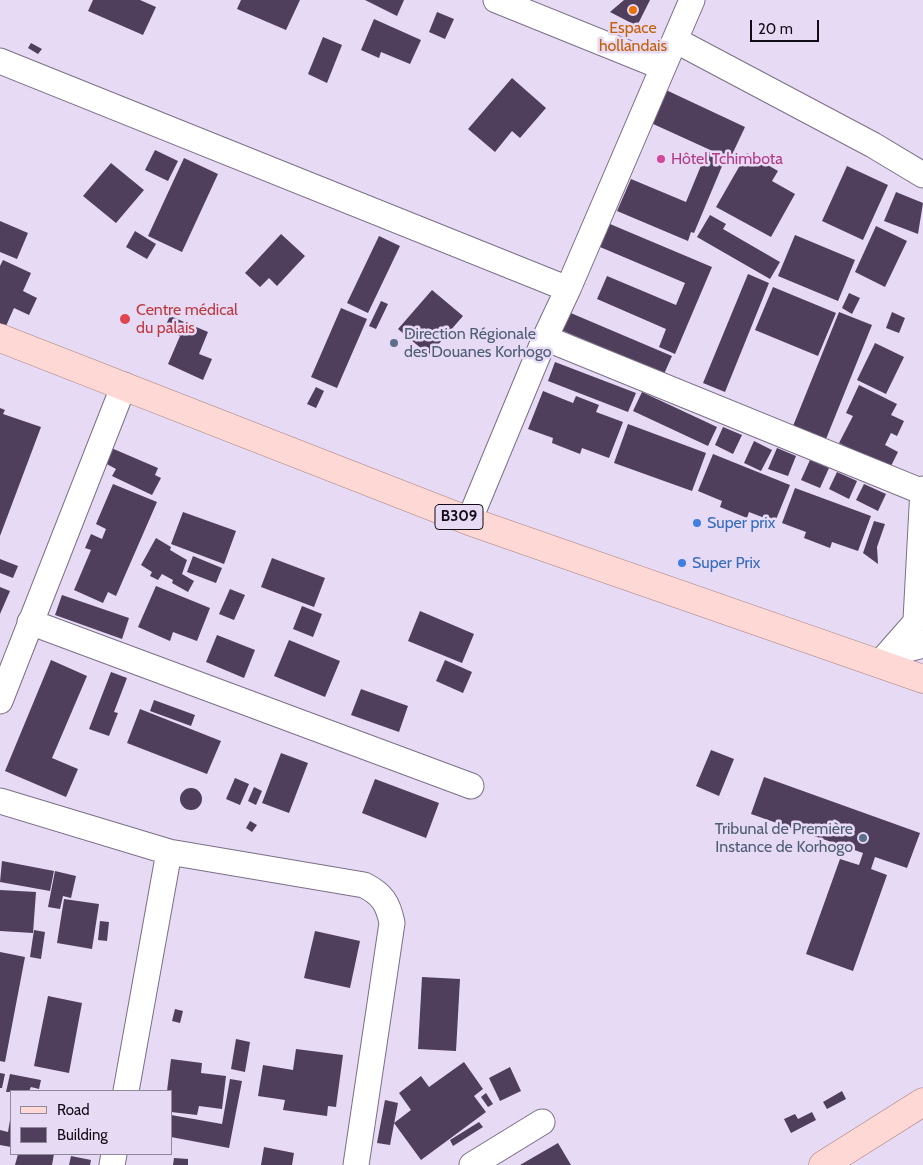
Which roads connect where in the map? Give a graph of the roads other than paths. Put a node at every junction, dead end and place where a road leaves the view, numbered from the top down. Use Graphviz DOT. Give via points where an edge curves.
graph roads {
  1 [pos="496,0"];
  2 [pos="686,3"];
  3 [pos="675,40"];
  4 [pos="0,61"];
  5 [pos="662,67"];
  6 [pos="923,175"];
  7 [pos="568,289"];
  8 [pos="0,338"];
  9 [pos="545,338"];
  10 [pos="124,385"];
  11 [pos="923,490"];
  12 [pos="469,521"];
  13 [pos="920,617"];
  14 [pos="30,622"];
  15 [pos="923,645"];
  16 [pos="885,659"];
  17 [pos="923,679"];
  18 [pos="0,702"];
  19 [pos="471,786"];
  20 [pos="0,801"];
  21 [pos="169,852"];
  22 [pos="126,1090"];
  23 [pos="923,1102"];
  24 [pos="542,1122"];
  25 [pos="356,1165"];
  26 [pos="472,1165"];
  27 [pos="823,1165"];
  1 -- 5 [label="street"];
  2 -- 3 [label="street"];
  3 -- 5 [label="street"];
  3 -- 6 [label="street"];
  4 -- 7 [label="street"];
  5 -- 7 [label="street"];
  7 -- 9 [label="street"];
  8 -- 10 [label="main road, B309"];
  9 -- 11 [label="street"];
  9 -- 12 [label="street"];
  10 -- 12 [label="main road, B309"];
  10 -- 14 [label="street"];
  11 -- 13 [label="street"];
  12 -- 16 [label="main road, B309"];
  13 -- 16 [label="street"];
  14 -- 18 [label="street"];
  14 -- 19 [label="street"];
  15 -- 16 [label="street"];
  16 -- 17 [label="main road, B309"];
  20 -- 21 [label="street"];
  21 -- 22 [label="street"];
  21 -- 25 [label="street" via="364,885 376,891 388,904 392,923"];
  23 -- 27 [label="main road"];
  24 -- 26 [label="street"];
}
